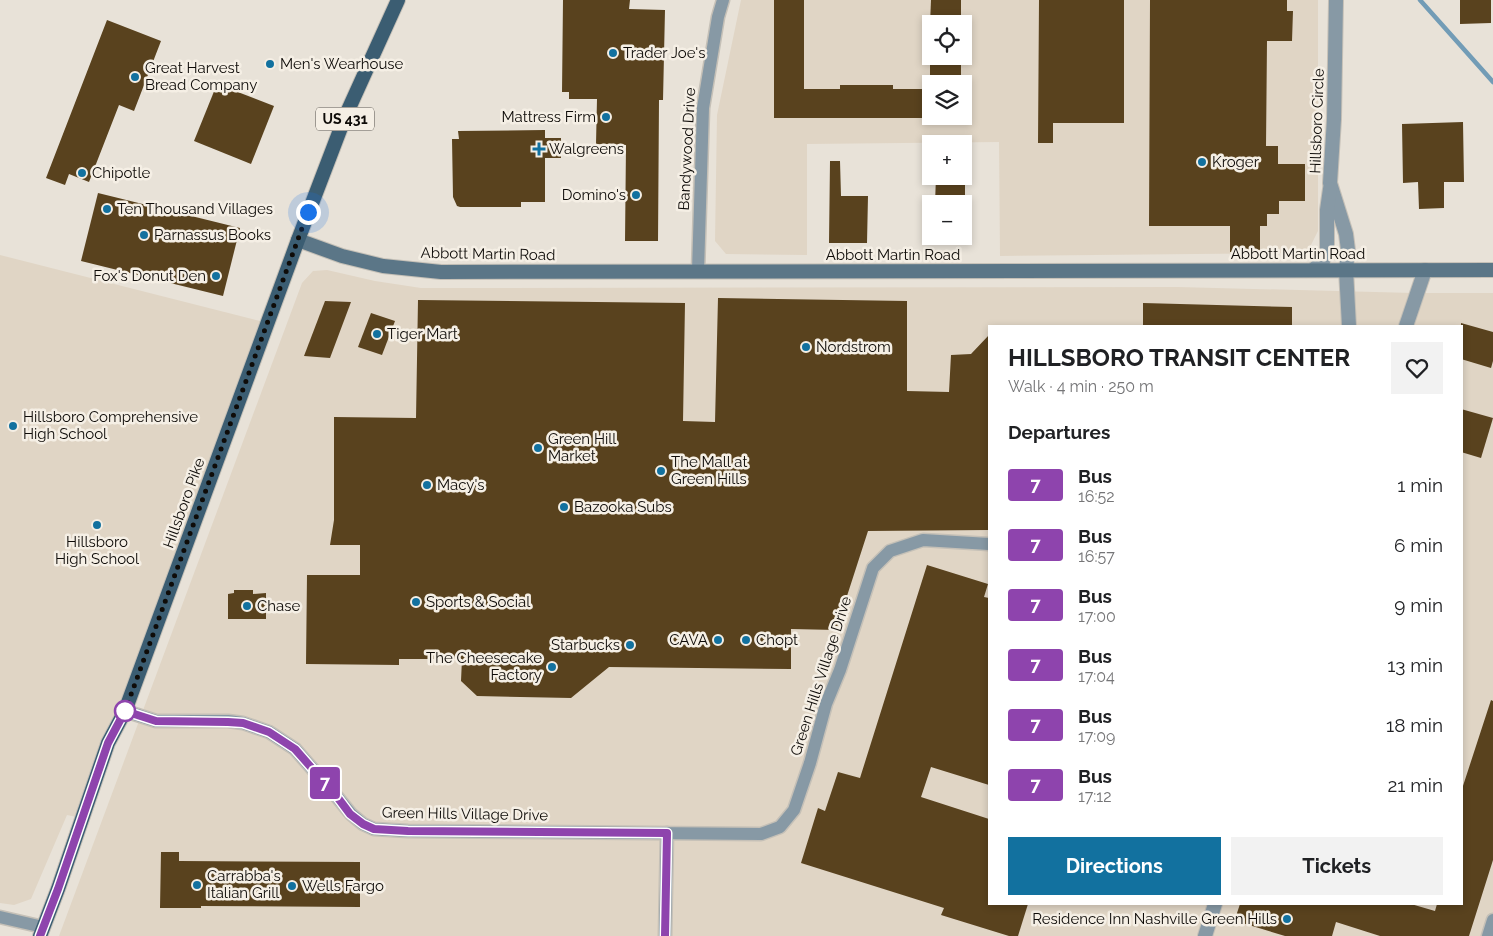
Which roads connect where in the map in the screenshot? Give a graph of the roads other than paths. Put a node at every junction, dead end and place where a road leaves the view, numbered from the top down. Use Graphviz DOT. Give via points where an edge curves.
graph roads {
  1 [pos="398,0"];
  2 [pos="723,0"];
  3 [pos="1336,0"];
  4 [pos="1330,183"];
  5 [pos="298,240"];
  6 [pos="1313,270"];
  7 [pos="1346,270"];
  8 [pos="1425,270"];
  9 [pos="1493,270"];
  10 [pos="698,271"];
  11 [pos="1349,325"];
  12 [pos="1406,325"];
  13 [pos="988,544"];
  14 [pos="125,711"];
  15 [pos="667,833"];
  16 [pos="1214,905"];
  17 [pos="0,917"];
  18 [pos="1493,920"];
  19 [pos="41,932"];
  20 [pos="665,936"];
  21 [pos="1205,936"];
  22 [pos="1488,936"];
  1 -- 5 [label="main road, Hillsboro Pike / US 431" via="345,117"];
  2 -- 10 [label="street, Bandywood Drive" via="703,108"];
  3 -- 4 [label="street, Hillsboro Circle"];
  4 -- 6 [label="street" via="1327,250 1323,261"];
  4 -- 7 [label="street, Hillsboro Circle" via="1346,234"];
  5 -- 10 [label="main road, Abbott Martin Road" via="383,266 441,272"];
  5 -- 14 [label="main road, Hillsboro Pike / US 431"];
  6 -- 7 [label="main road, Abbott Martin Road"];
  6 -- 10 [label="main road, Abbott Martin Road"];
  7 -- 8 [label="main road, Abbott Martin Road"];
  7 -- 11 [label="street, Hillsboro Circle"];
  8 -- 9 [label="main road, Abbott Martin Road"];
  8 -- 12 [label="street"];
  13 -- 15 [label="street, Green Hills Village Drive" via="923,540 890,550 873,568 794,810 780,827 761,834"];
  14 -- 15 [label="street, Green Hills Village Drive" via="156,721 243,723 269,732 295,749 350,814 374,829"];
  14 -- 19 [label="main road, Hillsboro Pike / US 431" via="108,743"];
  15 -- 20 [label="street"];
  16 -- 21 [label="street"];
  17 -- 19 [label="street"];
  18 -- 22 [label="street"];
}
